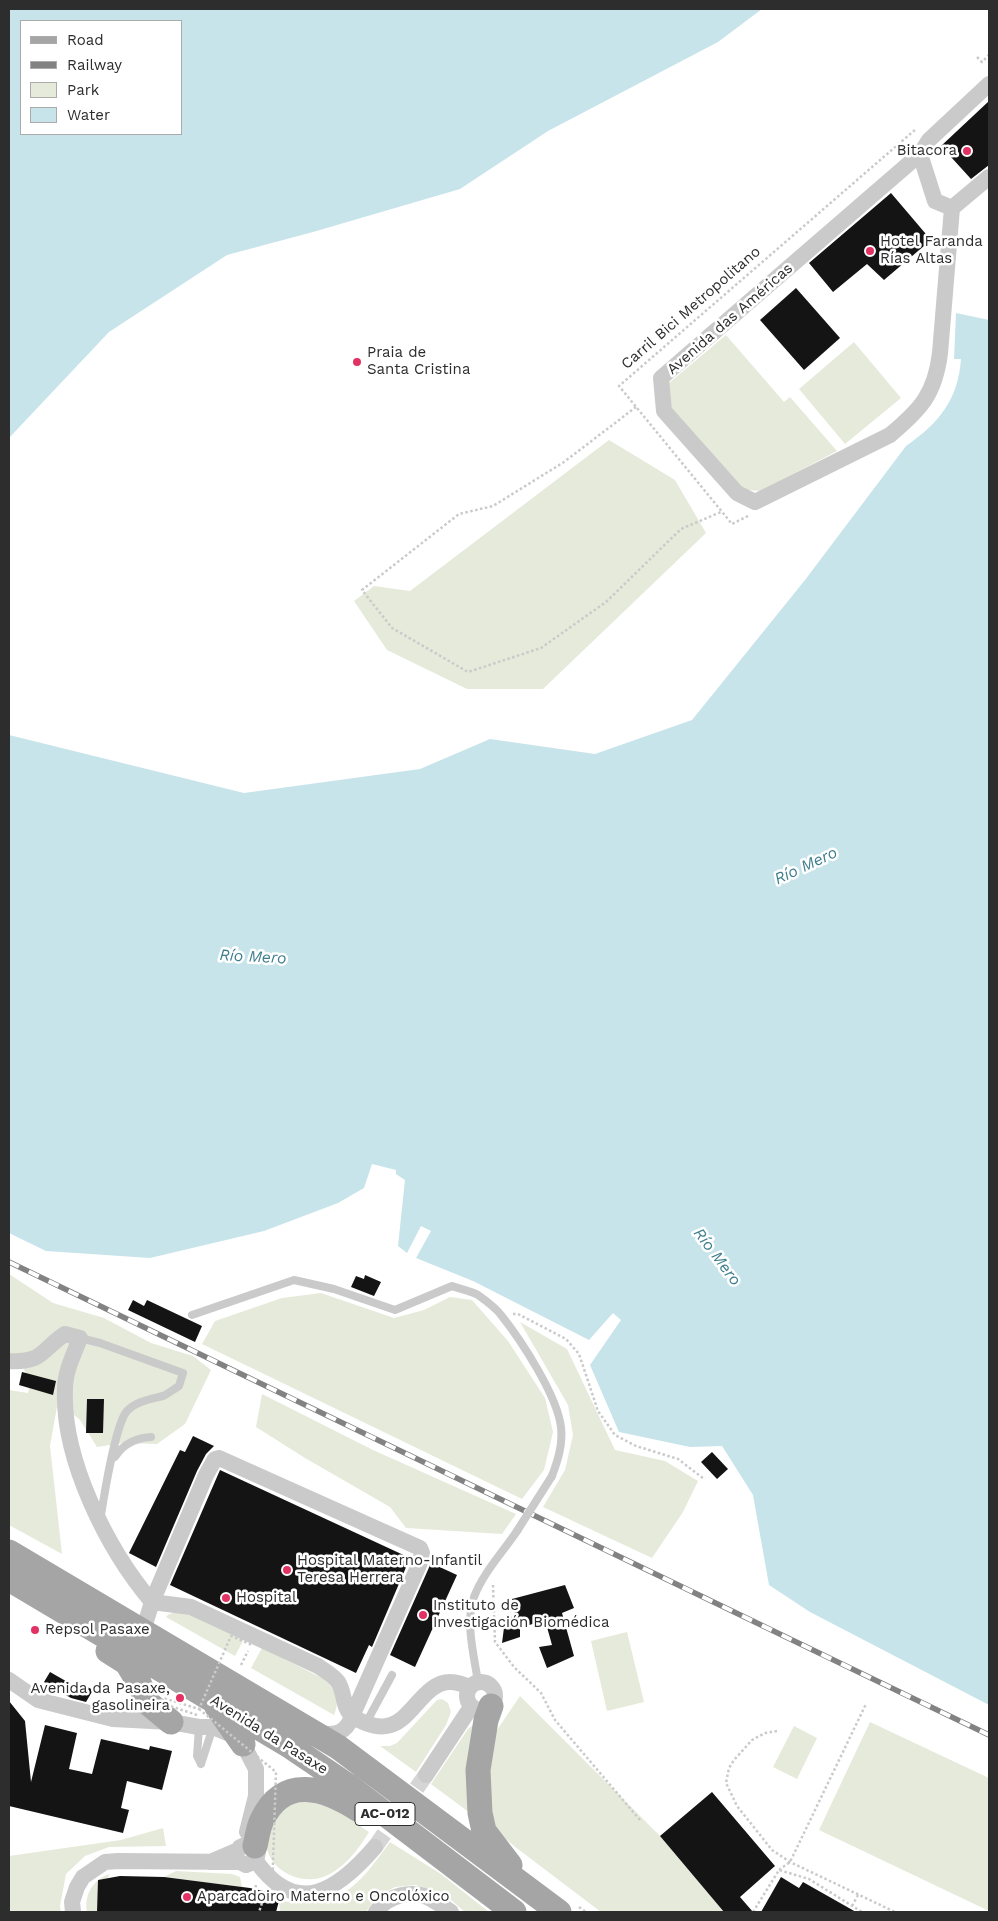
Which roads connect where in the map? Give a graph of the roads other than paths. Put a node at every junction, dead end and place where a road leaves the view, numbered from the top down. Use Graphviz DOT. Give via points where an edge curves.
graph roads {
  1 [pos="989,84"];
  2 [pos="920,154"];
  3 [pos="989,178"];
  4 [pos="952,208"];
  5 [pos="192,1315"];
  6 [pos="80,1338"];
  7 [pos="9,1361"];
  8 [pos="151,1437"];
  9 [pos="112,1462"];
  10 [pos="100,1520"];
  11 [pos="9,1552"];
  12 [pos="9,1579"];
  13 [pos="9,1594"];
  14 [pos="152,1602"];
  15 [pos="143,1632"];
  16 [pos="392,1676"];
  17 [pos="9,1680"];
  18 [pos="474,1684"];
  19 [pos="481,1707"];
  20 [pos="359,1719"];
  21 [pos="218,1721"];
  22 [pos="171,1722"];
  23 [pos="314,1732"];
  24 [pos="426,1775"];
  25 [pos="375,1847"];
  26 [pos="246,1853"];
  27 [pos="460,1872"];
  28 [pos="526,1887"];
  29 [pos="73,1912"];
  30 [pos="376,1912"];
  31 [pos="451,1912"];
  32 [pos="514,1912"];
  33 [pos="559,1912"];
  1 -- 2 [label="street, Avenida das Américas" via="929,140"];
  2 -- 4 [label="street" via="935,201"];
  2 -- 4 [label="street, Avenida das Américas" via="661,378 664,412 736,493 755,502 772,494 890,435 925,400 937,374"];
  3 -- 4 [label="street"];
  5 -- 18 [label="lane, bridge" via="294,1280 334,1289 395,1310 452,1286 476,1294 500,1313 554,1399 562,1439 552,1476 474,1597 470,1616"];
  6 -- 7 [label="street" via="65,1334 42,1354 21,1362"];
  6 -- 9 [label="lane" via="182,1374 179,1386 164,1396 149,1399 127,1410 120,1424"];
  6 -- 10 [label="street" via="64,1388 66,1409 72,1455"];
  8 -- 9 [label="lane" via="139,1438 120,1448"];
  9 -- 10 [label="lane"];
  10 -- 14 [label="street" via="131,1574"];
  11 -- 15 [label="main road, Avenida da Pasaxe / AC-012"];
  12 -- 21 [label="main road, Avenida da Pasaxe / AC-012"];
  13 -- 22 [label="main road" via="127,1662 148,1703"];
  14 -- 15 [label="street"];
  14 -- 20 [label="street" via="191,1606 318,1666 340,1684 348,1712"];
  14 -- 20 [label="street" via="206,1475 215,1459 219,1458 420,1548 419,1565"];
  15 -- 23 [label="main road, Avenida da Pasaxe / AC-012"];
  16 -- 20 [label="lane"];
  17 -- 22 [label="street, Avenida da Pasaxe" via="38,1700 113,1719"];
  18 -- 19 [label="street" via="466,1695"];
  18 -- 19 [label="street" via="487,1683 494,1690 495,1698"];
  18 -- 20 [label="street" via="451,1682 436,1686 397,1722 387,1726"];
  19 -- 24 [label="street"];
  19 -- 28 [label="main road" via="486,1720 478,1770 484,1831"];
  20 -- 23 [label="street, Avenida da Pasaxe" via="337,1734"];
  21 -- 22 [label="street, Avenida da Pasaxe"];
  21 -- 26 [label="street, Avenida da Pasaxe" via="256,1769 256,1796"];
  21 -- 27 [label="main road, Avenida da Pasaxe / AC-012" via="288,1744"];
  23 -- 28 [label="main road, Avenida da Pasaxe / AC-012"];
  25 -- 26 [label="street" via="345,1878 311,1893 292,1892 273,1882"];
  26 -- 27 [label="main road" via="268,1808 290,1792 314,1789 344,1800"];
  26 -- 29 [label="street" via="210,1862 105,1862 82,1878 72,1902"];
  27 -- 32 [label="main road, Avenida da Pasaxe / AC-012"];
  28 -- 33 [label="main road, Avenida da Pasaxe / AC-012"];
  30 -- 31 [label="street" via="393,1898 407,1894 430,1898"];
}
